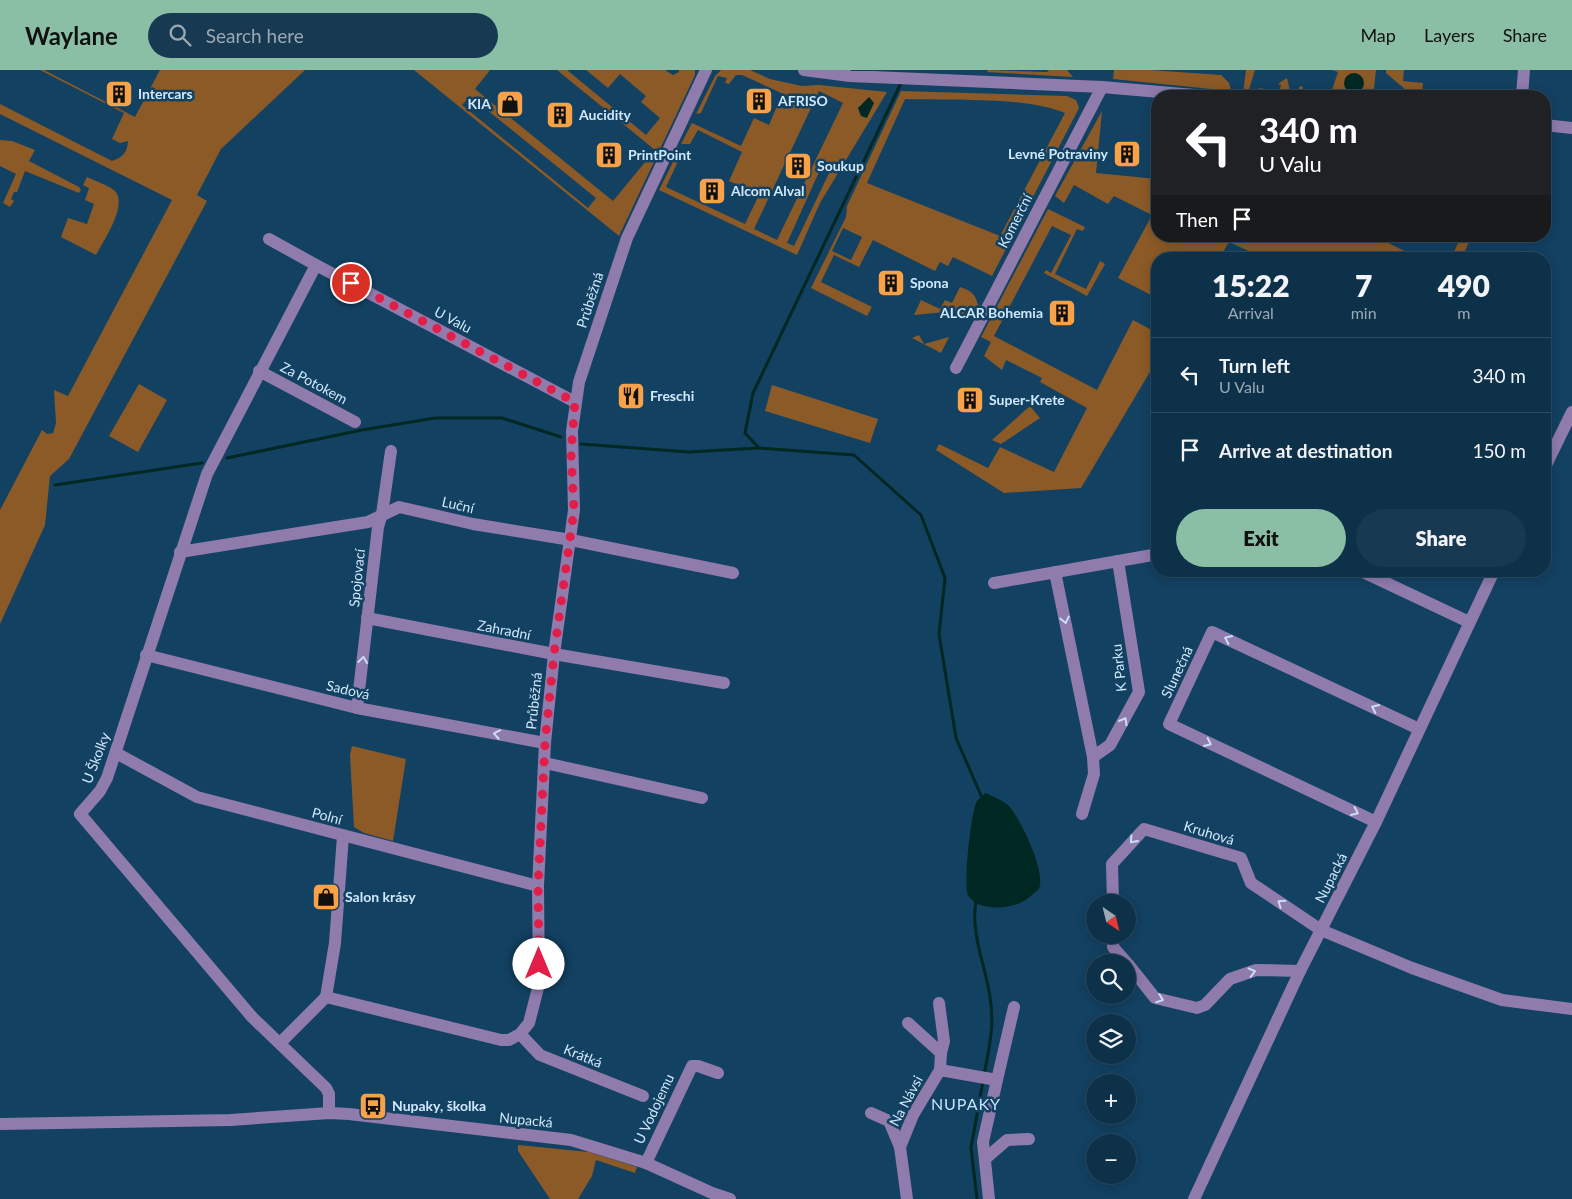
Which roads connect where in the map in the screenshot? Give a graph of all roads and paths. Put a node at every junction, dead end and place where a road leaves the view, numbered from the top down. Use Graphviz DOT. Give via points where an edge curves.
graph roads {
  1 [pos="706,70"];
  2 [pos="804,70"];
  3 [pos="1524,70"];
  4 [pos="1102,87"];
  5 [pos="1522,90"];
  6 [pos="1151,91"];
  7 [pos="1551,126"];
  8 [pos="1572,128"];
  9 [pos="269,239"];
  10 [pos="316,265"];
  11 [pos="956,368"];
  12 [pos="259,371"];
  13 [pos="575,402"];
  14 [pos="1572,412"];
  15 [pos="356,422"];
  16 [pos="391,451"];
  17 [pos="1551,455"];
  18 [pos="382,514"];
  19 [pos="571,540"];
  20 [pos="180,552"];
  21 [pos="1151,555"];
  22 [pos="1118,561"];
  23 [pos="1055,572"];
  24 [pos="732,573"];
  25 [pos="1374,577"];
  26 [pos="1491,577"];
  27 [pos="994,583"];
  28 [pos="368,618"];
  29 [pos="1470,622"];
  30 [pos="554,654"];
  31 [pos="146,655"];
  32 [pos="724,683"];
  33 [pos="357,708"];
  34 [pos="1419,729"];
  35 [pos="545,743"];
  36 [pos="116,753"];
  37 [pos="1093,757"];
  38 [pos="545,763"];
  39 [pos="702,798"];
  40 [pos="1082,814"];
  41 [pos="1376,822"];
  42 [pos="343,836"];
  43 [pos="538,886"];
  44 [pos="1113,894"];
  45 [pos="1322,930"];
  46 [pos="1300,971"];
  47 [pos="1136,974"];
  48 [pos="326,997"];
  49 [pos="939,1004"];
  50 [pos="1014,1007"];
  51 [pos="1572,1009"];
  52 [pos="908,1023"];
  53 [pos="520,1034"];
  54 [pos="280,1043"];
  55 [pos="940,1053"];
  56 [pos="940,1070"];
  57 [pos="718,1073"];
  58 [pos="994,1080"];
  59 [pos="643,1096"];
  60 [pos="871,1112"];
  61 [pos="329,1113"];
  62 [pos="0,1124"];
  63 [pos="1029,1139"];
  64 [pos="900,1147"];
  65 [pos="985,1160"];
  66 [pos="646,1163"];
  67 [pos="730,1199"];
  68 [pos="907,1199"];
  69 [pos="989,1199"];
  70 [pos="1194,1199"];
  1 -- 13 [label="street, Průběžná" via="620,255"];
  2 -- 4 [label="street" via="856,76"];
  3 -- 5 [label="street"];
  4 -- 6 [label="street"];
  4 -- 11 [label="street, Komerční"];
  7 -- 8 [label="street"];
  9 -- 10 [label="street, U Valu"];
  10 -- 12 [label="street"];
  10 -- 13 [label="street, U Valu"];
  12 -- 15 [label="street, Za Potokem"];
  12 -- 20 [label="street, U Školky" via="207,474"];
  13 -- 19 [label="street, Průběžná"];
  14 -- 17 [label="street"];
  16 -- 18 [label="street, Spojovací"];
  18 -- 19 [label="street, Luční" via="398,507"];
  18 -- 20 [label="street, Luční" via="363,523"];
  18 -- 28 [label="street, Spojovací"];
  19 -- 24 [label="street, Luční"];
  19 -- 30 [label="street, Průběžná"];
  20 -- 31 [label="street, U Školky"];
  21 -- 22 [label="street"];
  22 -- 23 [label="street"];
  37 -- 22 [label="street, K Parku, one-way" via="1110,745 1139,692"];
  23 -- 27 [label="street"];
  23 -- 37 [label="street, one-way"];
  25 -- 29 [label="street"];
  26 -- 29 [label="street, Nupacká"];
  28 -- 30 [label="street, Zahradní"];
  33 -- 28 [label="street, Spojovací, one-way"];
  29 -- 34 [label="street, Nupacká"];
  30 -- 32 [label="street, Zahradní"];
  30 -- 35 [label="street, Průběžná"];
  31 -- 33 [label="street, Sadová"];
  31 -- 36 [label="street, U Školky"];
  35 -- 33 [label="street, Sadová, one-way"];
  34 -- 41 [label="street, Nupacká"];
  34 -- 41 [label="street, Slunečná, one-way" via="1212,632 1168,724"];
  35 -- 38 [label="street, Průběžná"];
  36 -- 42 [label="street, Polní" via="197,797"];
  36 -- 54 [label="street, U Školky" via="100,791 80,814 252,1017"];
  37 -- 40 [label="street" via="1094,774"];
  38 -- 39 [label="street"];
  38 -- 43 [label="street, Průběžná"];
  41 -- 45 [label="street, Nupacká"];
  42 -- 43 [label="street, Polní"];
  42 -- 48 [label="street"];
  43 -- 53 [label="street, Průběžná" via="539,984 529,1023"];
  45 -- 44 [label="street, Kruhová, one-way" via="1251,883 1241,858 1144,829 1112,864"];
  45 -- 46 [label="street, Nupacká"];
  45 -- 51 [label="street" via="1412,968 1502,1000"];
  47 -- 46 [label="street, one-way" via="1155,998 1197,1008 1205,1005 1230,979 1256,970"];
  46 -- 70 [label="street, Nupacká"];
  48 -- 53 [label="street" via="501,1040"];
  48 -- 54 [label="street"];
  49 -- 55 [label="street, Na Návsi" via="944,1041"];
  50 -- 58 [label="street"];
  52 -- 55 [label="street"];
  53 -- 59 [label="street, Krátká" via="540,1055"];
  54 -- 61 [label="street" via="326,1088"];
  55 -- 56 [label="street, Na Návsi"];
  56 -- 58 [label="street, Na Návsi"];
  56 -- 64 [label="street, Na Návsi" via="913,1115"];
  57 -- 66 [label="street, U Vodojemu" via="692,1066"];
  58 -- 65 [label="street" via="983,1142"];
  60 -- 64 [label="street, Na Návsi" via="889,1121"];
  61 -- 62 [label="street, Nupacká" via="230,1120"];
  61 -- 66 [label="street, Nupacká" via="571,1140"];
  63 -- 65 [label="street" via="1007,1140"];
  64 -- 68 [label="street, Na Návsi"];
  65 -- 69 [label="street"];
  66 -- 67 [label="street, Nupacká"];
}
